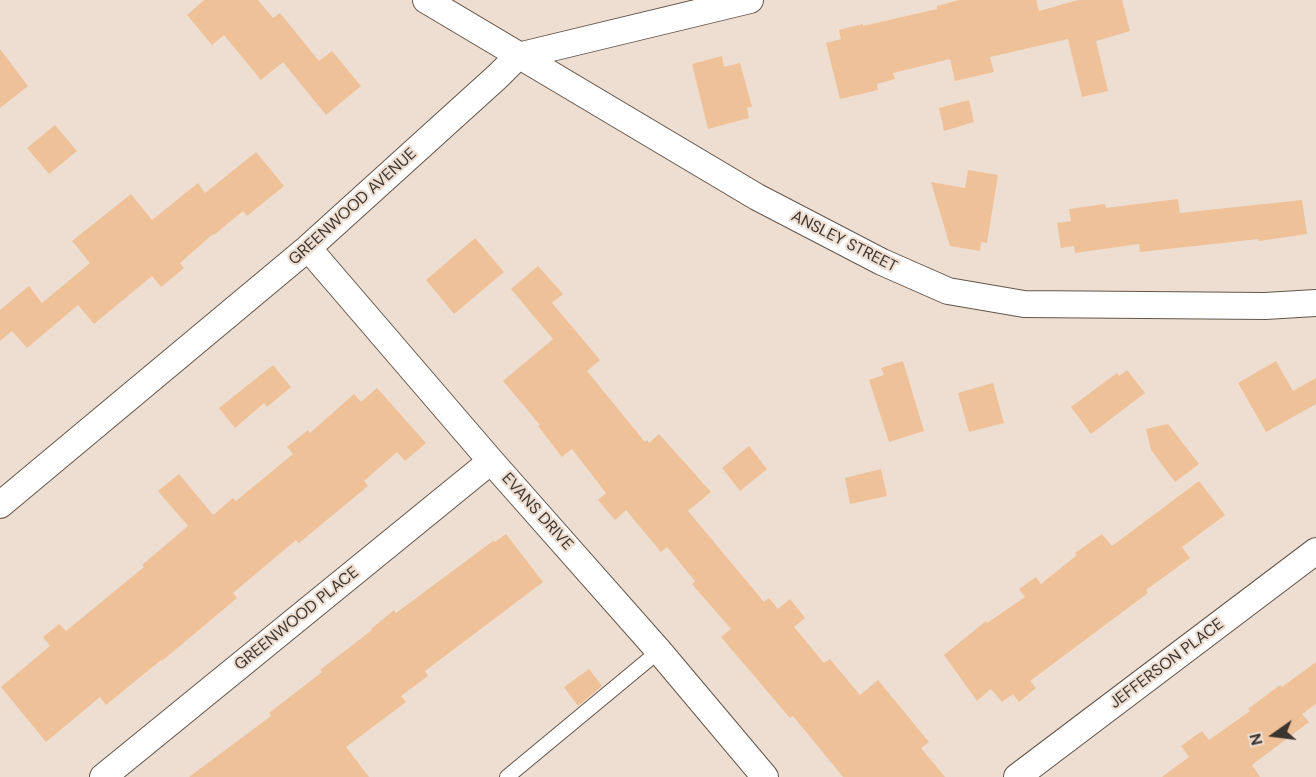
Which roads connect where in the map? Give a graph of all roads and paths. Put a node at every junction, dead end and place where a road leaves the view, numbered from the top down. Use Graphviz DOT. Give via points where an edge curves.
graph roads {
  1 [pos="426,0"];
  2 [pos="750,0"];
  3 [pos="518,56"];
  4 [pos="308,248"];
  5 [pos="1316,303"];
  6 [pos="491,460"];
  7 [pos="0,505"];
  8 [pos="1316,551"];
  9 [pos="659,651"];
  10 [pos="104,777"];
  11 [pos="507,777"];
  12 [pos="765,777"];
  13 [pos="1017,777"];
  1 -- 3 [label="street, ANSLEY STREET"];
  2 -- 3 [label="street"];
  3 -- 4 [label="street, GREENWOOD AVENUE"];
  3 -- 5 [label="street, ANSLEY STREET" via="757,198 948,291 1024,304"];
  4 -- 6 [label="street, EVANS DRIVE"];
  4 -- 7 [label="street, GREENWOOD AVENUE"];
  6 -- 9 [label="street, EVANS DRIVE"];
  6 -- 10 [label="street, GREENWOOD PLACE"];
  8 -- 13 [label="street, JEFFERSON PLACE"];
  9 -- 11 [label="lane"];
  9 -- 12 [label="street, EVANS DRIVE"];
}
